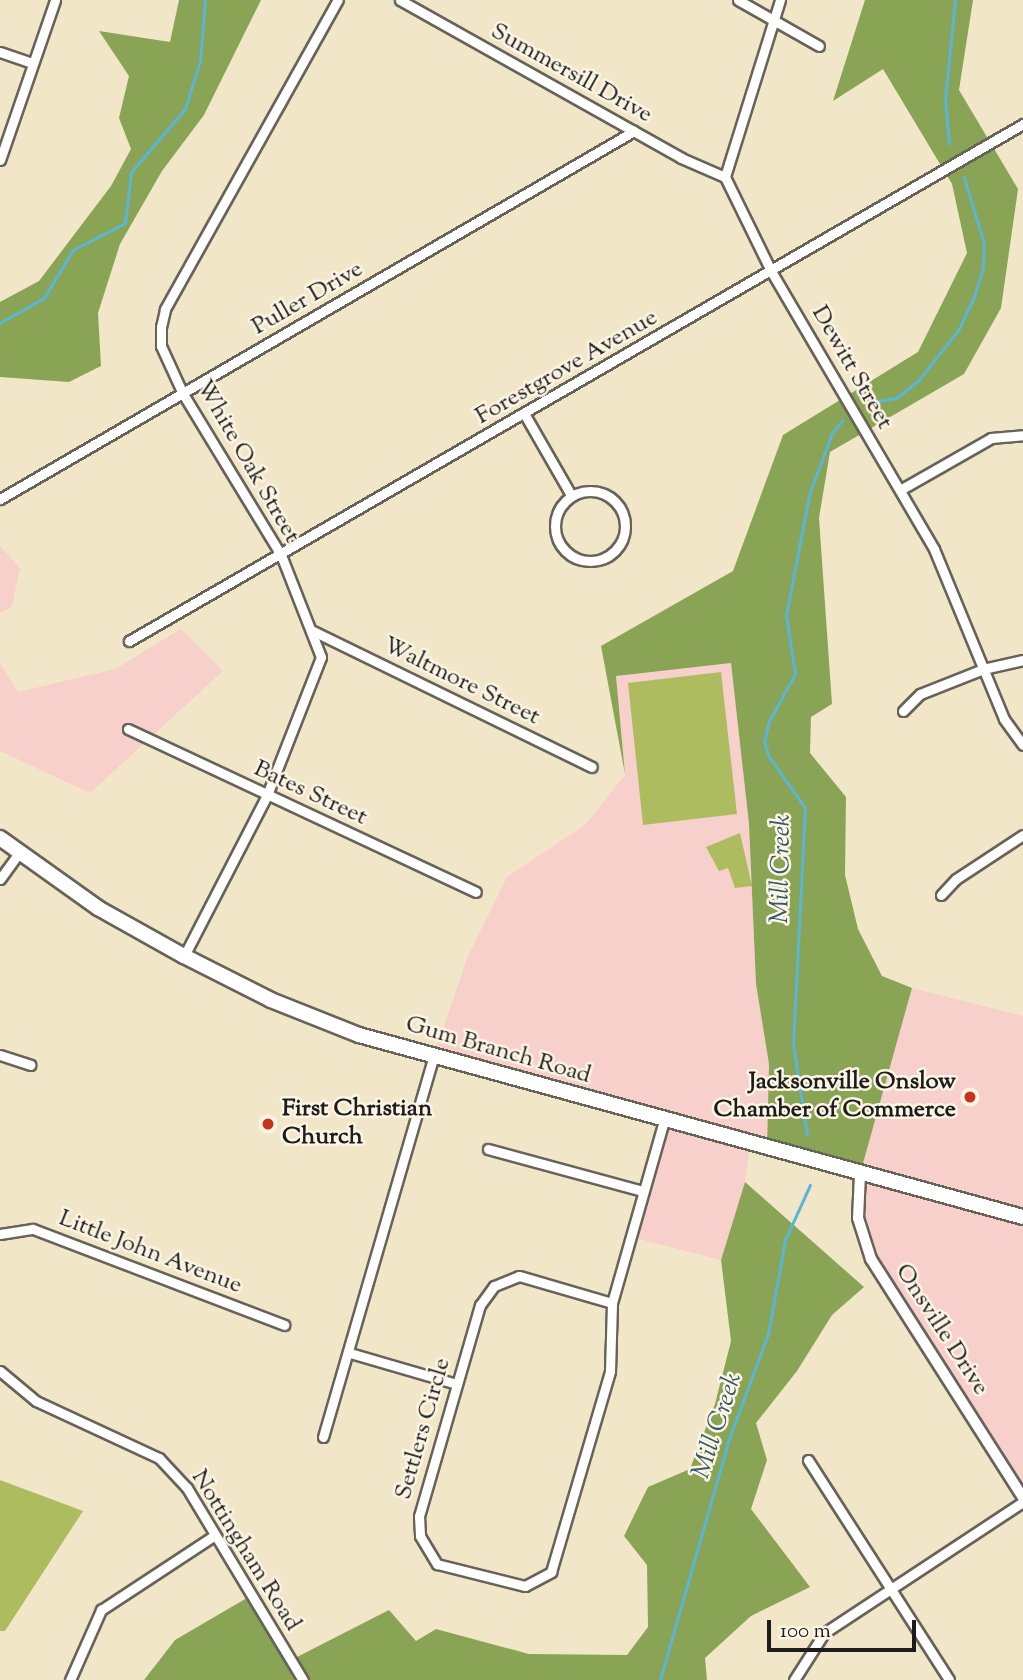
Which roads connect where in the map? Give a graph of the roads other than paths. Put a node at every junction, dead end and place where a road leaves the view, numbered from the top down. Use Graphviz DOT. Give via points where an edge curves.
graph roads {
  1 [pos="55,0"];
  2 [pos="338,0"];
  3 [pos="400,0"];
  4 [pos="738,0"];
  5 [pos="780,0"];
  6 [pos="774,18"];
  7 [pos="820,46"];
  8 [pos="0,52"];
  9 [pos="32,64"];
  10 [pos="1023,124"];
  11 [pos="634,131"];
  12 [pos="0,160"];
  13 [pos="725,177"];
  14 [pos="771,271"];
  15 [pos="183,394"];
  16 [pos="525,415"];
  17 [pos="1023,435"];
  18 [pos="900,490"];
  19 [pos="571,495"];
  20 [pos="0,499"];
  21 [pos="281,555"];
  22 [pos="313,631"];
  23 [pos="129,641"];
  24 [pos="1023,660"];
  25 [pos="983,669"];
  26 [pos="903,711"];
  27 [pos="128,729"];
  28 [pos="1023,745"];
  29 [pos="592,767"];
  30 [pos="267,795"];
  31 [pos="1023,835"];
  32 [pos="0,838"];
  33 [pos="19,853"];
  34 [pos="0,879"];
  35 [pos="476,892"];
  36 [pos="941,895"];
  37 [pos="184,956"];
  38 [pos="0,1055"];
  39 [pos="433,1058"];
  40 [pos="30,1065"];
  41 [pos="664,1121"];
  42 [pos="488,1149"];
  43 [pos="860,1174"];
  44 [pos="643,1191"];
  45 [pos="1023,1217"];
  46 [pos="0,1234"];
  47 [pos="612,1303"];
  48 [pos="284,1325"];
  49 [pos="350,1353"];
  50 [pos="0,1371"];
  51 [pos="457,1384"];
  52 [pos="323,1437"];
  53 [pos="808,1460"];
  54 [pos="1023,1500"];
  55 [pos="215,1535"];
  56 [pos="891,1588"];
  57 [pos="70,1680"];
  58 [pos="303,1680"];
  59 [pos="794,1680"];
  60 [pos="949,1680"];
  1 -- 9 [label="street"];
  2 -- 15 [label="street, White Oak Street" via="165,309 161,346"];
  3 -- 11 [label="street, Summersill Drive"];
  4 -- 6 [label="street"];
  5 -- 6 [label="street"];
  6 -- 7 [label="street"];
  6 -- 13 [label="street"];
  8 -- 9 [label="street"];
  9 -- 12 [label="street"];
  10 -- 14 [label="street, Forestgrove Avenue"];
  11 -- 13 [label="street, Summersill Drive"];
  11 -- 15 [label="street, Puller Drive"];
  13 -- 14 [label="street, Dewitt Street"];
  14 -- 16 [label="street, Forestgrove Avenue"];
  14 -- 18 [label="street, Dewitt Street"];
  15 -- 20 [label="street, Puller Drive"];
  15 -- 21 [label="street, White Oak Street"];
  16 -- 19 [label="street"];
  16 -- 21 [label="street, Forestgrove Avenue"];
  17 -- 18 [label="street" via="991,438"];
  18 -- 25 [label="street, Dewitt Street" via="934,549"];
  19 -- 19 [label="street" via="555,517 554,531 565,551 589,561 605,557 624,534 624,520 615,501 599,491"];
  21 -- 22 [label="street, White Oak Street"];
  21 -- 23 [label="street, Forestgrove Avenue"];
  22 -- 29 [label="street, Waltmore Street"];
  22 -- 30 [label="street, White Oak Street" via="321,657"];
  24 -- 25 [label="street"];
  25 -- 26 [label="street" via="920,694"];
  25 -- 28 [label="street, Dewitt Street" via="1004,719"];
  27 -- 30 [label="street, Bates Street"];
  30 -- 35 [label="street, Bates Street"];
  30 -- 37 [label="street, White Oak Street"];
  31 -- 36 [label="street" via="956,878"];
  32 -- 33 [label="main road, Gum Branch Road"];
  33 -- 34 [label="street"];
  33 -- 37 [label="main road, Gum Branch Road" via="98,908"];
  37 -- 39 [label="main road, Gum Branch Road" via="271,1000"];
  38 -- 40 [label="street"];
  39 -- 41 [label="main road, Gum Branch Road"];
  39 -- 49 [label="street"];
  41 -- 43 [label="main road, Gum Branch Road"];
  41 -- 44 [label="street, Settlers Circle"];
  42 -- 44 [label="street"];
  43 -- 45 [label="main road, Gum Branch Road"];
  43 -- 54 [label="street, Onsville Drive" via="858,1219 871,1259"];
  44 -- 47 [label="street, Settlers Circle"];
  46 -- 48 [label="street, Little John Avenue" via="33,1229"];
  47 -- 51 [label="street, Settlers Circle" via="519,1276 494,1286 480,1305"];
  47 -- 51 [label="street, Settlers Circle" via="610,1371 551,1572 525,1586 437,1564 420,1536 419,1516"];
  49 -- 51 [label="street"];
  49 -- 52 [label="street"];
  50 -- 55 [label="street, Nottingham Road" via="36,1401 159,1458 187,1488"];
  53 -- 56 [label="street"];
  54 -- 56 [label="street"];
  55 -- 57 [label="street" via="101,1610"];
  55 -- 58 [label="street, Nottingham Road"];
  56 -- 59 [label="street" via="824,1633"];
  56 -- 60 [label="street"];
}
